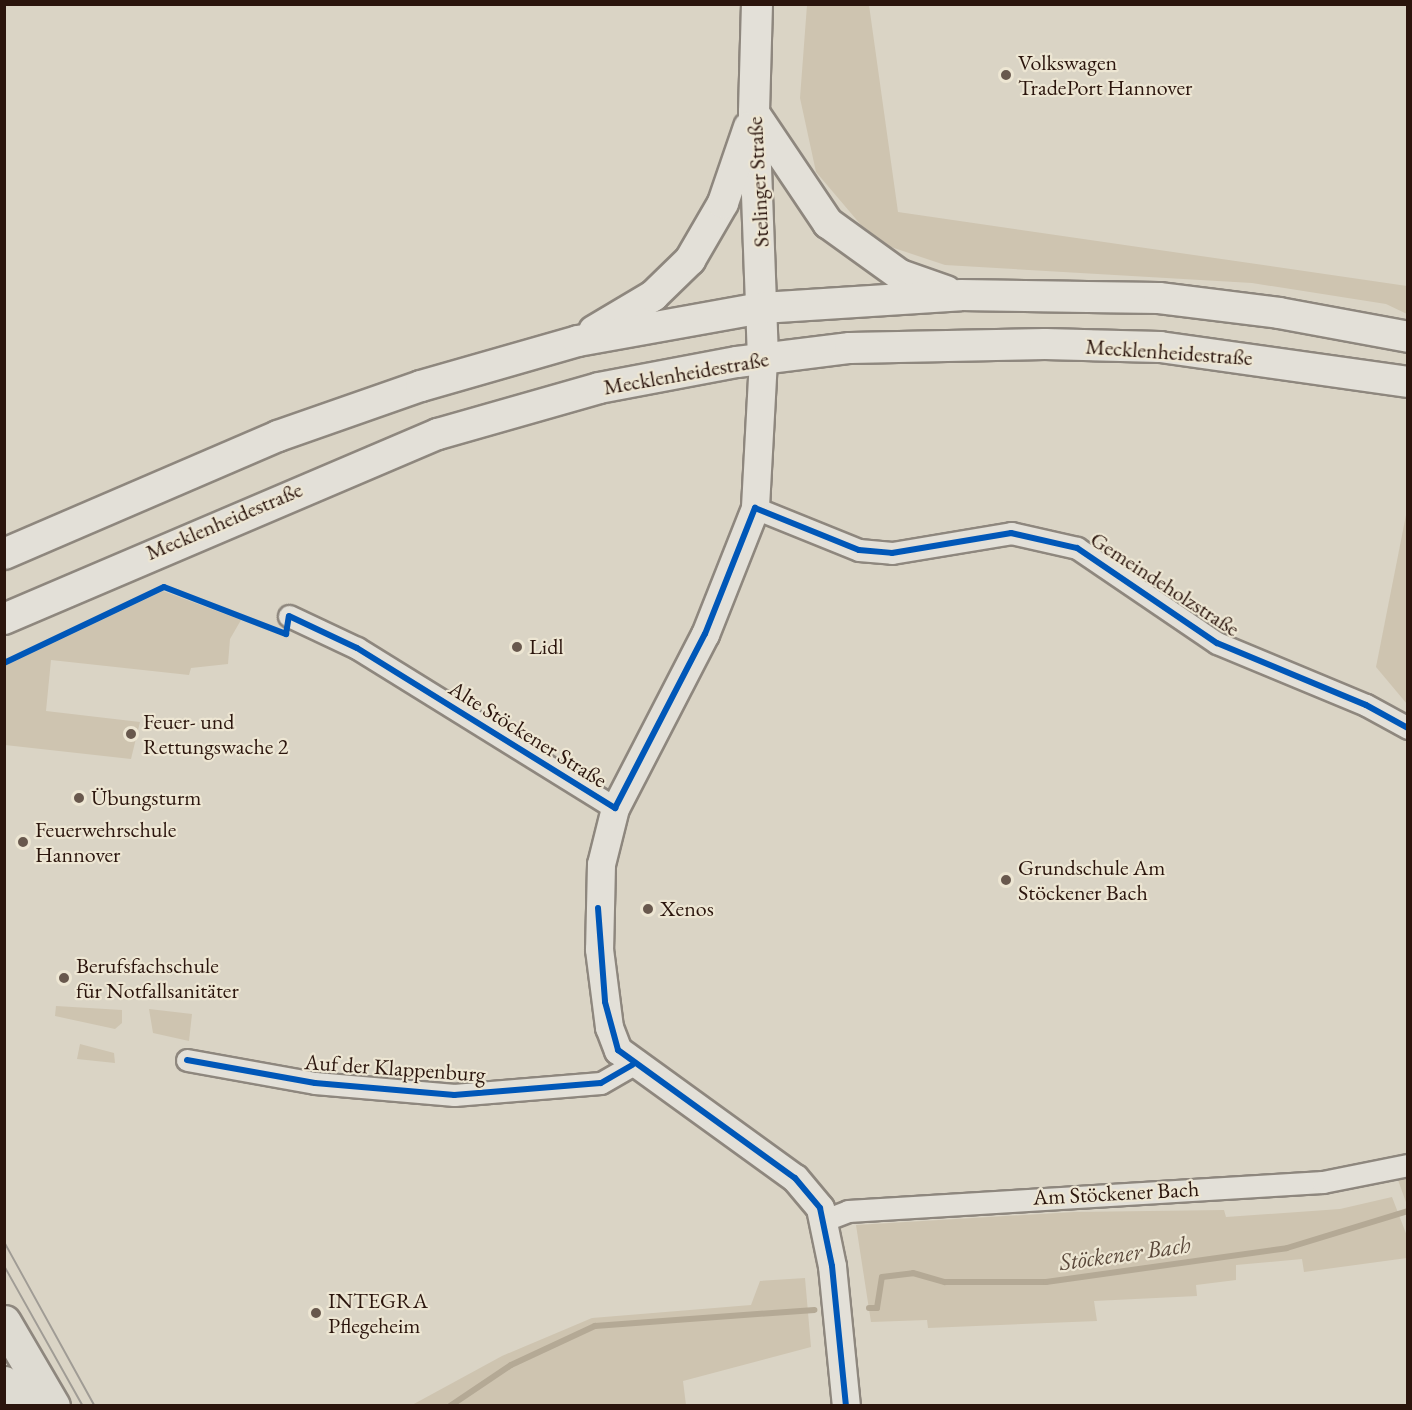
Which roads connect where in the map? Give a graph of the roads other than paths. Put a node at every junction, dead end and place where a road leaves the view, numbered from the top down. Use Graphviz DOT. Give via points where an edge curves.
graph roads {
  1 [pos="757,4"];
  2 [pos="754,113"];
  3 [pos="961,296"];
  4 [pos="762,308"];
  5 [pos="1407,337"];
  6 [pos="578,341"];
  7 [pos="763,359"];
  8 [pos="1407,382"];
  9 [pos="755,508"];
  10 [pos="4,554"];
  11 [pos="289,616"];
  12 [pos="4,619"];
  13 [pos="1407,728"];
  14 [pos="615,808"];
  15 [pos="187,1060"];
  16 [pos="632,1065"];
  17 [pos="1407,1165"];
  18 [pos="825,1220"];
  19 [pos="4,1323"];
  20 [pos="4,1383"];
  21 [pos="19,1406"];
  22 [pos="53,1406"];
  23 [pos="846,1406"];
  1 -- 2 [label="main road, Stelinger Straße"];
  2 -- 3 [label="main road" via="828,223 900,275"];
  2 -- 4 [label="main road, Stelinger Straße"];
  2 -- 6 [label="main road" via="723,203 690,260 653,296"];
  3 -- 4 [label="main road"];
  3 -- 5 [label="main road" via="1159,298 1279,313"];
  4 -- 6 [label="main road"];
  4 -- 7 [label="main road, Stelinger Straße"];
  6 -- 10 [label="main road" via="421,386 278,436"];
  7 -- 8 [label="main road, Mecklenheidestraße" via="942,344 1160,347"];
  7 -- 9 [label="street, Alte Stöckener Straße"];
  7 -- 12 [label="main road, Mecklenheidestraße" via="599,388 438,434"];
  9 -- 13 [label="street, Gemeindeholzstraße" via="859,550 892,553 1011,533 1077,548 1217,643 1366,705"];
  9 -- 14 [label="street, Alte Stöckener Straße" via="705,634"];
  11 -- 14 [label="street, Alte Stöckener Straße" via="357,648"];
  14 -- 16 [label="street, Alte Stöckener Straße" via="601,864 599,948 609,1028"];
  15 -- 16 [label="street, Auf der Klappenburg" via="315,1083 454,1095 601,1083"];
  16 -- 18 [label="street, Alte Stöckener Straße" via="795,1178"];
  17 -- 18 [label="street, Am Stöckener Bach" via="1323,1182 884,1208"];
  18 -- 23 [label="street, Alte Stöckener Straße"];
  19 -- 22 [label="main road"];
  20 -- 21 [label="main road"];
}
